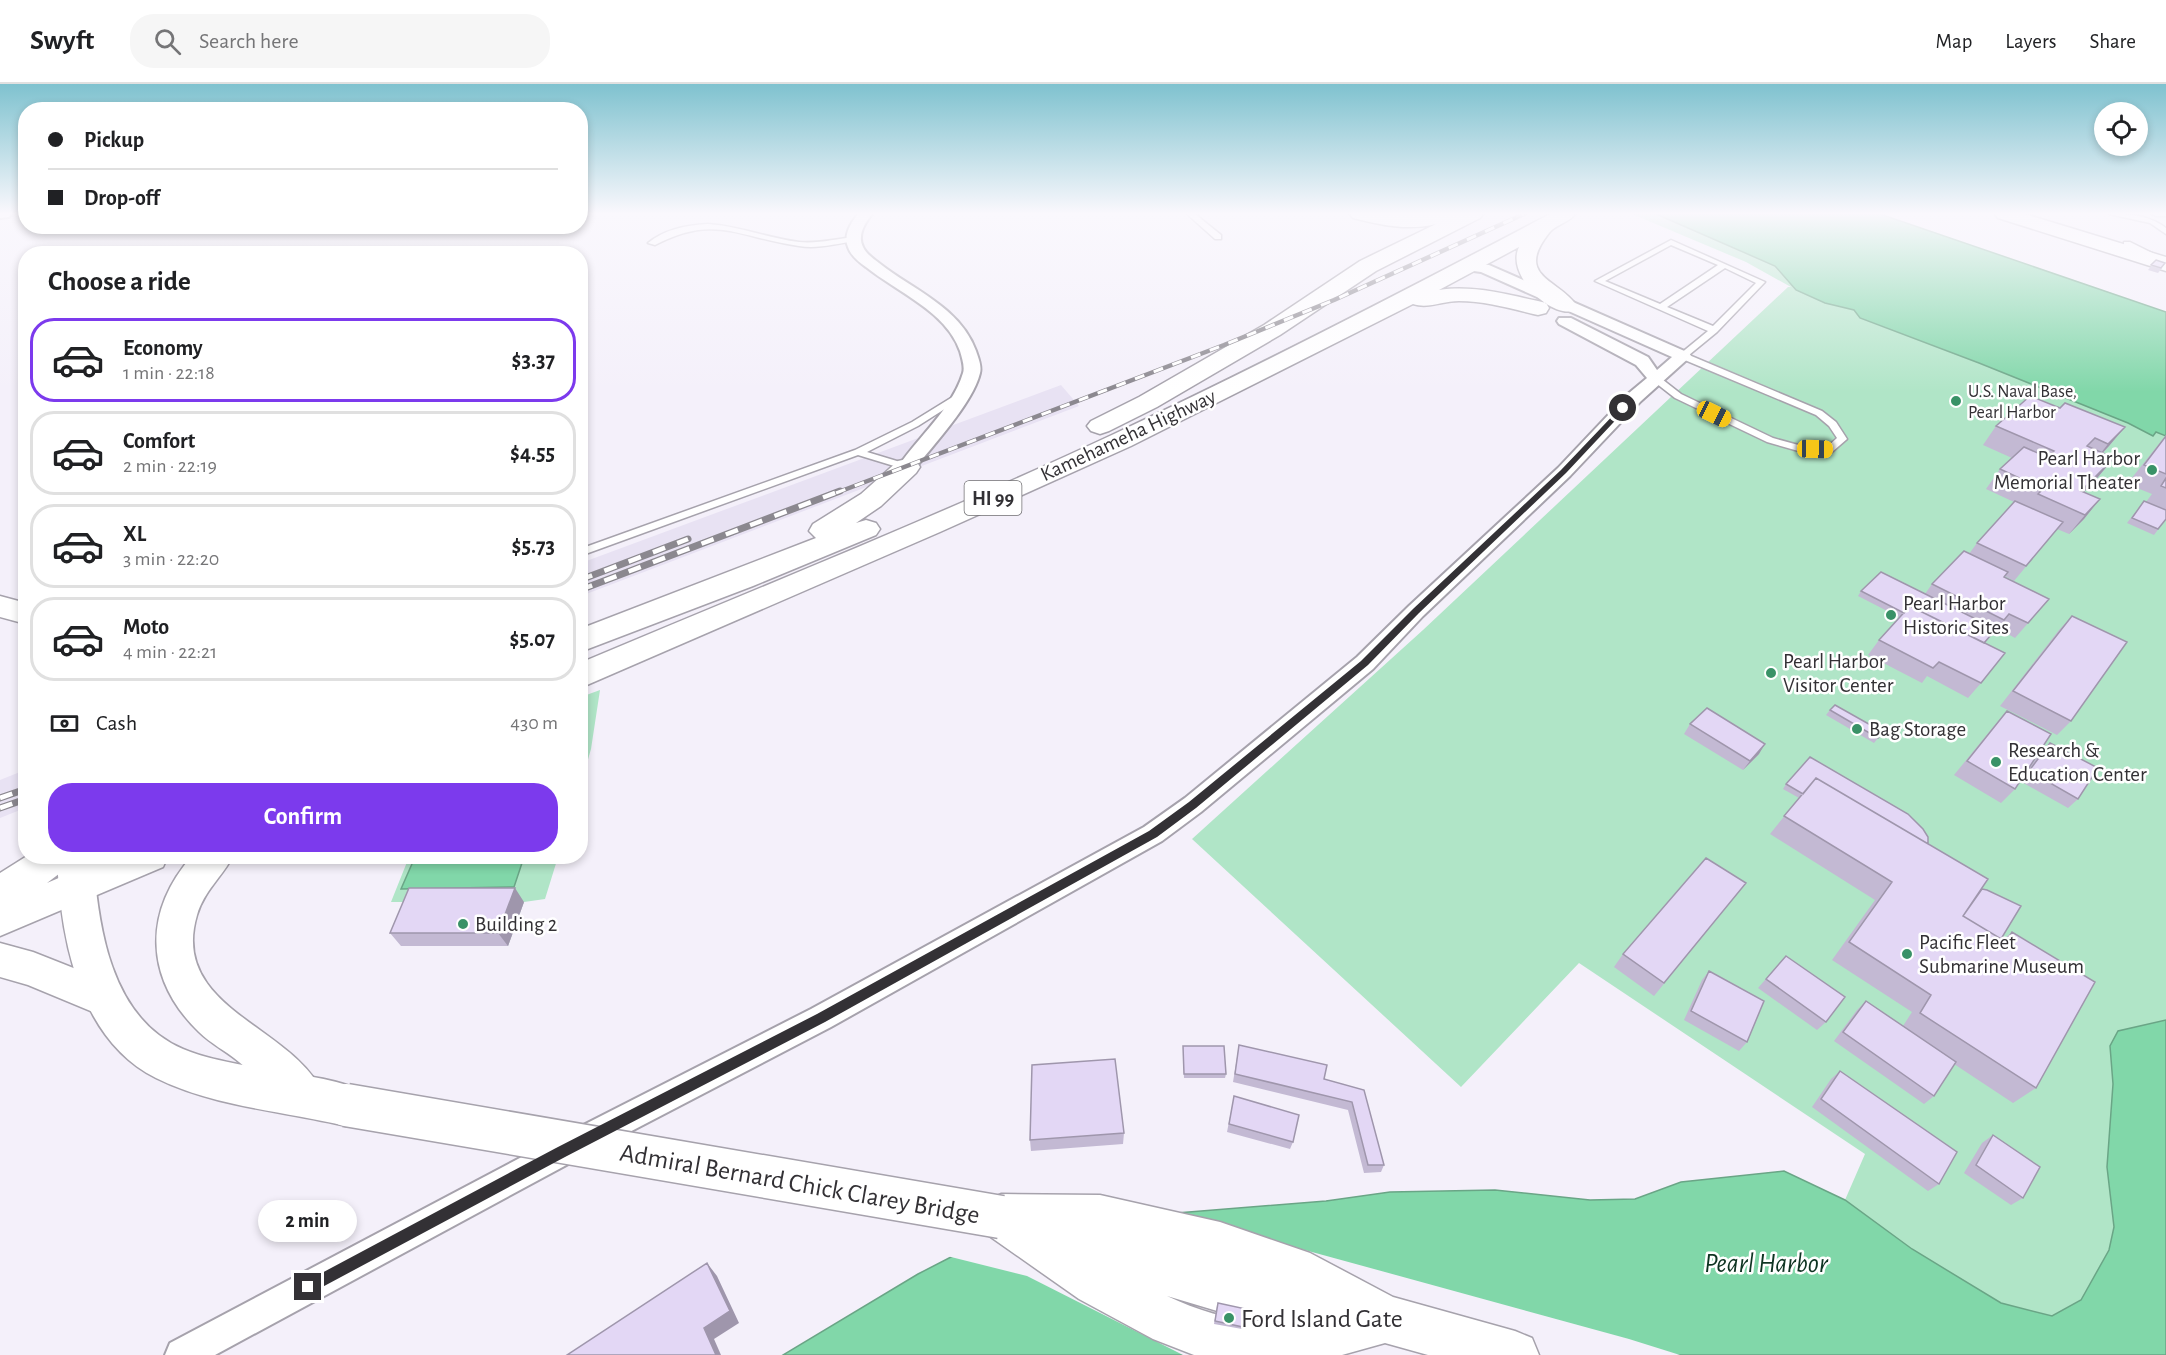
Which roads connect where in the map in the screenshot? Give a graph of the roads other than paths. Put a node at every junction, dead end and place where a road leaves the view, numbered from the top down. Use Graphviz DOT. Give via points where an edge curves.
graph roads {
  1 [pos="882,273"];
  2 [pos="1357,273"];
  3 [pos="1381,273"];
  4 [pos="1454,273"];
  5 [pos="1471,273"];
  6 [pos="1495,273"];
  7 [pos="1530,273"];
  8 [pos="1613,273"];
  9 [pos="1713,273"];
  10 [pos="1743,273"];
  11 [pos="1316,301"];
  12 [pos="1398,303"];
  13 [pos="1566,306"];
  14 [pos="1538,308"];
  15 [pos="1661,308"];
  16 [pos="1713,330"];
  17 [pos="1683,356"];
  18 [pos="1655,378"];
  19 [pos="960,396"];
  20 [pos="858,452"];
  21 [pos="907,467"];
  22 [pos="588,550"];
  23 [pos="743,579"];
  24 [pos="0,606"];
  25 [pos="18,612"];
  26 [pos="588,638"];
  27 [pos="588,673"];
  28 [pos="18,858"];
  29 [pos="45,864"];
  30 [pos="112,864"];
  31 [pos="208,864"];
  32 [pos="0,865"];
  33 [pos="75,872"];
  34 [pos="0,891"];
  35 [pos="0,920"];
  36 [pos="0,960"];
  37 [pos="105,999"];
  38 [pos="302,1094"];
  39 [pos="1001,1218"];
  40 [pos="1385,1319"];
  41 [pos="182,1355"];
  42 [pos="1515,1355"];
  1 -- 19 [label="street" via="935,309 961,334 973,370"];
  2 -- 11 [label="main road, Kamehameha Highway / HI 99"];
  3 -- 11 [label="main road"];
  4 -- 12 [label="main road, Kamehameha Highway / HI 99"];
  5 -- 14 [label="street"];
  6 -- 13 [label="street"];
  7 -- 13 [label="main road" via="1534,281"];
  8 -- 15 [label="lane" via="1599,281"];
  9 -- 15 [label="lane"];
  10 -- 16 [label="lane" via="1761,282"];
  11 -- 23 [label="main road, Kamehameha Highway / HI 99" via="1148,402 1044,454"];
  12 -- 14 [label="main road" via="1457,294"];
  12 -- 27 [label="main road, Kamehameha Highway / HI 99" via="1122,440"];
  13 -- 17 [label="street"];
  14 -- 18 [label="street" via="1642,361"];
  15 -- 16 [label="lane"];
  16 -- 17 [label="lane"];
  17 -- 18 [label="street"];
  17 -- 18 [label="lane" via="1819,414 1833,424 1842,439 1828,450 1802,449 1770,440 1678,396"];
  18 -- 41 [label="street" via="1564,472 1365,663 1153,834 821,1018"];
  19 -- 20 [label="lane"];
  19 -- 21 [label="street"];
  20 -- 21 [label="lane"];
  20 -- 22 [label="lane"];
  21 -- 23 [label="main road" via="836,525 781,553"];
  23 -- 26 [label="main road, Kamehameha Highway / HI 99"];
  24 -- 25 [label="main road"];
  28 -- 32 [label="main road"];
  29 -- 34 [label="main road"];
  30 -- 33 [label="main road"];
  31 -- 38 [label="main road" via="177,913 172,942 176,963 187,988 210,1016 252,1047"];
  33 -- 35 [label="main road"];
  33 -- 37 [label="main road, Admiral Bernard Chick Clarey Bridge" via="89,951"];
  36 -- 37 [label="main road" via="33,969"];
  37 -- 38 [label="main road, Admiral Bernard Chick Clarey Bridge" via="142,1049 170,1064 210,1077"];
  38 -- 39 [label="main road, Admiral Bernard Chick Clarey Bridge, bridge" via="346,1105"];
  39 -- 40 [label="main road, Admiral Bernard Chick Clarey Bridge" via="1100,1218 1220,1245 1294,1269"];
  39 -- 40 [label="main road" via="1068,1267 1161,1319 1224,1342 1277,1345"];
  40 -- 42 [label="main road, Admiral Bernard Chick Clarey Bridge"];
}
